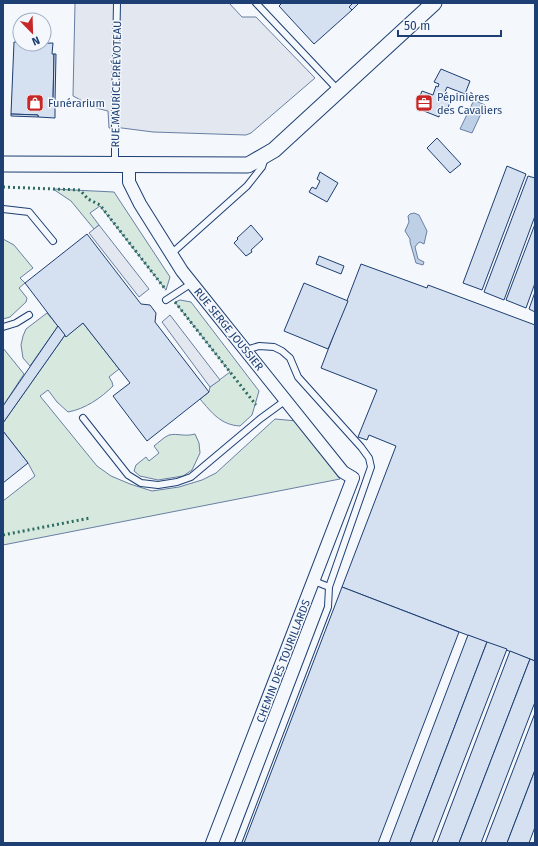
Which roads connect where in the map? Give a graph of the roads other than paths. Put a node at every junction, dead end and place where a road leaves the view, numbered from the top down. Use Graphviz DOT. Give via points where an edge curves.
graph roads {
  1 [pos="118,3"];
  2 [pos="256,3"];
  3 [pos="434,3"];
  4 [pos="339,91"];
  5 [pos="266,154"];
  6 [pos="3,164"];
  7 [pos="122,165"];
  8 [pos="3,210"];
  9 [pos="53,242"];
  10 [pos="171,254"];
  11 [pos="192,283"];
  12 [pos="166,300"];
  13 [pos="29,315"];
  14 [pos="3,327"];
  15 [pos="246,350"];
  16 [pos="286,400"];
  17 [pos="83,418"];
  18 [pos="353,478"];
  19 [pos="314,581"];
  20 [pos="330,587"];
  21 [pos="212,843"];
  22 [pos="238,843"];
  1 -- 7 [label="lane, RUE MAURICE PRÉVOTEAU" via="115,106"];
  2 -- 4 [label="lane"];
  3 -- 4 [label="street"];
  4 -- 5 [label="street" via="274,150"];
  5 -- 7 [label="street" via="248,165"];
  5 -- 10 [label="lane" via="262,167 247,186"];
  6 -- 7 [label="street"];
  7 -- 10 [label="street, RUE SERGE JOUSSIER" via="140,204"];
  8 -- 9 [label="lane" via="29,212"];
  10 -- 11 [label="street, RUE SERGE JOUSSIER"];
  11 -- 12 [label="lane"];
  11 -- 15 [label="street, RUE SERGE JOUSSIER"];
  13 -- 14 [label="lane"];
  15 -- 16 [label="street, RUE SERGE JOUSSIER"];
  15 -- 20 [label="lane" via="259,346 274,348 290,358 298,377 368,458 371,467"];
  16 -- 17 [label="lane" via="191,477 158,485 141,483 128,476"];
  16 -- 18 [label="street, RUE SERGE JOUSSIER" via="343,472"];
  18 -- 19 [label="street, CHEMIN DES TOURILLARDS"];
  19 -- 20 [label="lane"];
  19 -- 21 [label="street, CHEMIN DES TOURILLARDS"];
  20 -- 22 [label="lane" via="328,607"];
}
